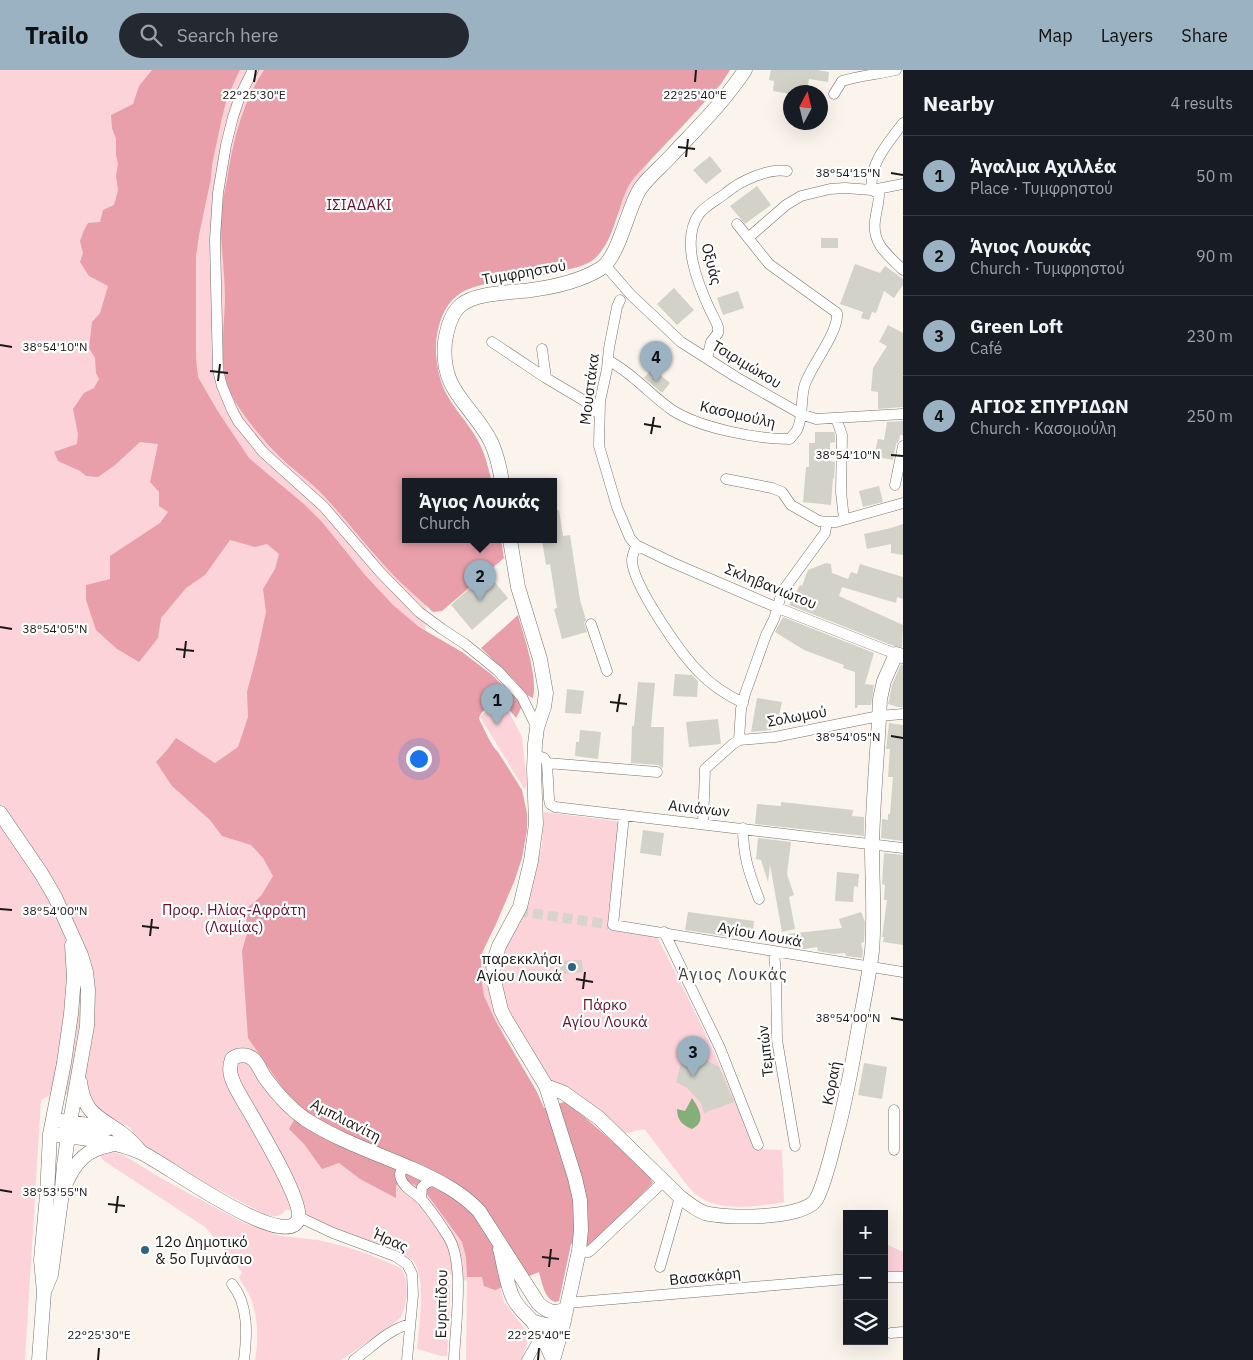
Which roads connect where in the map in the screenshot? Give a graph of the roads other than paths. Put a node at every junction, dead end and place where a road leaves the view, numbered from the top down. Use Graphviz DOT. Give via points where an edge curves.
graph roads {
  1 [pos="253,70"];
  2 [pos="745,70"];
  3 [pos="896,70"];
  4 [pos="834,94"];
  5 [pos="903,123"];
  6 [pos="786,171"];
  7 [pos="903,184"];
  8 [pos="872,190"];
  9 [pos="737,224"];
  10 [pos="748,238"];
  11 [pos="606,266"];
  12 [pos="903,270"];
  13 [pos="620,300"];
  14 [pos="492,342"];
  15 [pos="542,349"];
  16 [pos="707,358"];
  17 [pos="608,360"];
  18 [pos="546,378"];
  19 [pos="599,414"];
  20 [pos="801,414"];
  21 [pos="903,414"];
  22 [pos="836,418"];
  23 [pos="903,446"];
  24 [pos="501,478"];
  25 [pos="726,479"];
  26 [pos="895,485"];
  27 [pos="903,503"];
  28 [pos="844,519"];
  29 [pos="827,522"];
  30 [pos="633,542"];
  31 [pos="511,543"];
  32 [pos="778,608"];
  33 [pos="591,624"];
  34 [pos="899,655"];
  35 [pos="607,671"];
  36 [pos="743,704"];
  37 [pos="903,714"];
  38 [pos="879,716"];
  39 [pos="537,728"];
  40 [pos="738,740"];
  41 [pos="535,749"];
  42 [pos="548,763"];
  43 [pos="657,772"];
  44 [pos="0,812"];
  45 [pos="624,815"];
  46 [pos="703,824"];
  47 [pos="743,828"];
  48 [pos="872,844"];
  49 [pos="903,848"];
  50 [pos="758,899"];
  51 [pos="71,932"];
  52 [pos="664,932"];
  53 [pos="774,952"];
  54 [pos="870,966"];
  55 [pos="903,972"];
  56 [pos="78,1075"];
  57 [pos="546,1086"];
  58 [pos="894,1110"];
  59 [pos="52,1120"];
  60 [pos="70,1122"];
  61 [pos="115,1128"];
  62 [pos="50,1134"];
  63 [pos="68,1136"];
  64 [pos="116,1144"];
  65 [pos="758,1145"];
  66 [pos="795,1146"];
  67 [pos="894,1150"];
  68 [pos="143,1153"];
  69 [pos="404,1166"];
  70 [pos="437,1180"];
  71 [pos="664,1181"];
  72 [pos="680,1197"];
  73 [pos="421,1199"];
  74 [pos="61,1200"];
  75 [pos="299,1217"];
  76 [pos="498,1240"];
  77 [pos="579,1251"];
  78 [pos="660,1267"];
  79 [pos="888,1277"];
  80 [pos="903,1277"];
  81 [pos="843,1279"];
  82 [pos="232,1284"];
  83 [pos="44,1292"];
  84 [pos="566,1311"];
  85 [pos="532,1321"];
  86 [pos="410,1324"];
  87 [pos="903,1332"];
  88 [pos="891,1333"];
  89 [pos="541,1336"];
  90 [pos="39,1360"];
  91 [pos="244,1360"];
  92 [pos="354,1360"];
  93 [pos="407,1360"];
  94 [pos="454,1360"];
  95 [pos="527,1360"];
  96 [pos="553,1360"];
  1 -- 39 [label="street" via="240,96 226,145 215,223 218,370 232,410 264,452 324,507 419,612 498,671 522,697"];
  2 -- 11 [label="street" via="714,110 641,188"];
  3 -- 4 [label="street" via="842,81"];
  5 -- 8 [label="street" via="877,161"];
  6 -- 16 [label="street, Οξυάς" via="777,170 741,182 704,209 694,223 691,243 697,280 718,327"];
  7 -- 8 [label="street"];
  8 -- 10 [label="street" via="845,188 801,196"];
  8 -- 12 [label="street" via="879,194 875,222 877,240"];
  9 -- 10 [label="street"];
  10 -- 20 [label="street" via="769,264 837,313 837,320 805,384"];
  11 -- 16 [label="street, Τσιριμώκου" via="631,295 681,342"];
  11 -- 24 [label="street, Τυμφρηστού" via="553,286 471,299 461,305 452,318 445,344 447,375 490,442"];
  13 -- 17 [label="street, Μουστάκα"];
  14 -- 18 [label="street"];
  15 -- 18 [label="street"];
  16 -- 20 [label="street, Τσιριμώκου"];
  17 -- 19 [label="street, Μουστάκα"];
  17 -- 20 [label="street, Κασομούλη" via="626,371 670,409 705,424 756,436 790,439 797,430"];
  18 -- 19 [label="street" via="578,396"];
  19 -- 30 [label="street, Μουστάκα" via="599,446 617,507"];
  20 -- 22 [label="street, Τσιριμώκου" via="816,419"];
  21 -- 22 [label="street, Τσιριμώκου"];
  22 -- 28 [label="street" via="842,435"];
  23 -- 26 [label="street"];
  25 -- 29 [label="street" via="782,492 791,505 819,521"];
  27 -- 28 [label="street"];
  28 -- 29 [label="street"];
  29 -- 32 [label="street" via="825,533 782,592"];
  30 -- 32 [label="street, Σκληβανιώτου" via="670,562"];
  30 -- 36 [label="street, Μουστάκα" via="632,560 639,583 672,638 700,674"];
  31 -- 39 [label="street" via="518,587 543,669 546,693"];
  32 -- 34 [label="street, Σκληβανιώτου"];
  32 -- 36 [label="street"];
  33 -- 35 [label="street"];
  34 -- 38 [label="street, Κοραή" via="884,682"];
  36 -- 40 [label="street"];
  37 -- 38 [label="street, Σολωμού"];
  38 -- 40 [label="street, Σολωμού" via="775,737"];
  38 -- 48 [label="street, Κοραή"];
  39 -- 41 [label="street"];
  40 -- 46 [label="street" via="705,769"];
  41 -- 42 [label="street"];
  41 -- 57 [label="street" via="536,824 531,861 520,908 499,946 493,972 501,1010"];
  42 -- 43 [label="street"];
  42 -- 45 [label="street, Αινιάνων" via="550,804"];
  44 -- 51 [label="street" via="55,896"];
  45 -- 46 [label="street, Αινιάνων"];
  45 -- 52 [label="street, Αγίου Λουκά" via="613,925"];
  46 -- 47 [label="street, Αινιάνων"];
  47 -- 48 [label="street, Αινιάνων"];
  47 -- 50 [label="street" via="743,847"];
  48 -- 49 [label="street, Αινιάνων"];
  48 -- 54 [label="street, Κοραή" via="873,938"];
  51 -- 56 [label="street" via="84,963 88,990 87,1026"];
  51 -- 59 [label="street" via="74,963 72,1001"];
  52 -- 53 [label="street, Αγίου Λουκά"];
  52 -- 65 [label="street" via="724,1055"];
  53 -- 54 [label="street, Αγίου Λουκά"];
  53 -- 66 [label="street, Τεμπών" via="776,1040"];
  54 -- 55 [label="street, Αγίου Λουκά"];
  54 -- 72 [label="street, Κοραή" via="840,1124 815,1201 794,1211 740,1217 703,1212"];
  56 -- 60 [label="street"];
  56 -- 61 [label="street" via="88,1107"];
  57 -- 71 [label="street, Κοραή" via="564,1093 599,1118"];
  57 -- 77 [label="street" via="580,1200 582,1230"];
  58 -- 67 [label="street"];
  59 -- 60 [label="street"];
  59 -- 62 [label="street"];
  60 -- 61 [label="street"];
  60 -- 63 [label="street"];
  61 -- 68 [label="street"];
  62 -- 63 [label="street"];
  62 -- 83 [label="street" via="41,1260"];
  63 -- 64 [label="street"];
  63 -- 74 [label="street"];
  64 -- 68 [label="street"];
  64 -- 74 [label="street" via="97,1148 79,1160 72,1169"];
  68 -- 75 [label="street" via="226,1204 266,1224 290,1227 298,1222"];
  69 -- 70 [label="street, Αμπλιανίτη"];
  69 -- 73 [label="street, Ευριπίδου" via="400,1173 402,1182"];
  69 -- 75 [label="street, Αμπλιανίτη" via="350,1143 306,1119 287,1105 253,1060 245,1055 235,1057 230,1067 232,1080 297,1200"];
  70 -- 73 [label="street" via="422,1187"];
  70 -- 76 [label="street, Αμπλιανίτη" via="474,1206"];
  71 -- 72 [label="street, Κοραή"];
  71 -- 77 [label="street" via="590,1251"];
  72 -- 78 [label="street"];
  73 -- 94 [label="street, Ευριπίδου" via="448,1237 455,1254 458,1291"];
  74 -- 83 [label="street" via="50,1275"];
  75 -- 86 [label="street, Ήρας" via="395,1256 407,1264 413,1286"];
  76 -- 84 [label="street" via="542,1307"];
  76 -- 85 [label="street, Αμπλιανίτη" via="511,1293"];
  77 -- 84 [label="street"];
  79 -- 80 [label="street"];
  81 -- 84 [label="street, Βασακάρη"];
  82 -- 91 [label="street" via="239,1294 244,1314 247,1336"];
  83 -- 90 [label="street"];
  84 -- 85 [label="street" via="558,1324"];
  84 -- 96 [label="street"];
  85 -- 89 [label="street, Αμπλιανίτη"];
  86 -- 92 [label="street" via="393,1330"];
  86 -- 93 [label="street, Ήρας"];
  87 -- 88 [label="street"];
  89 -- 95 [label="street"];
  89 -- 96 [label="street, Αμπλιανίτη"];
}
